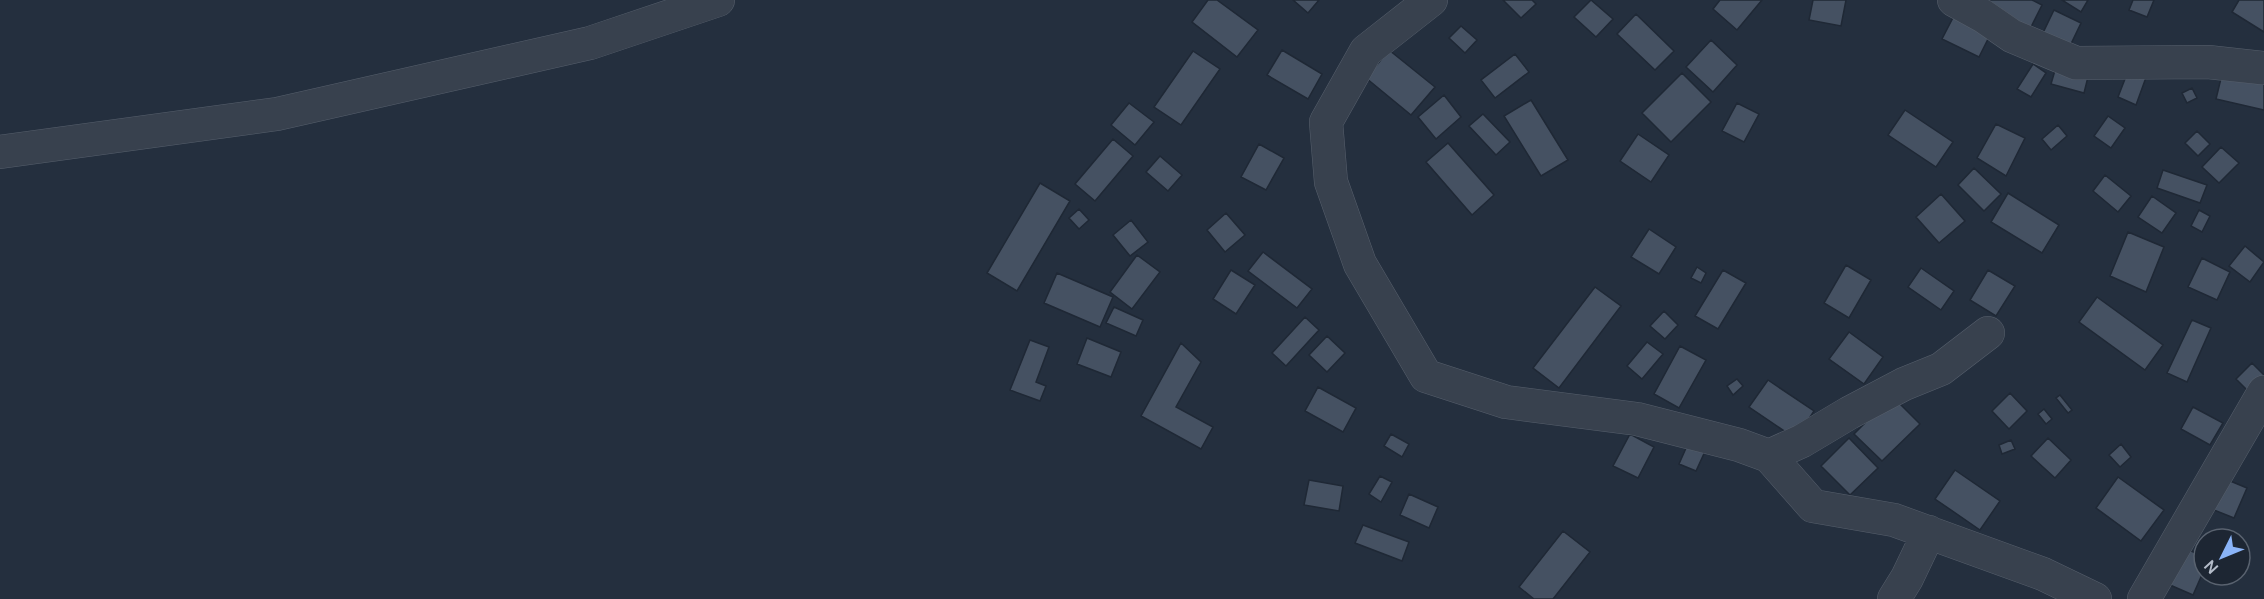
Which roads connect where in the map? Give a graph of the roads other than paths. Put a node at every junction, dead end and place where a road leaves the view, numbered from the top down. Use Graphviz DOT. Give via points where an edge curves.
graph roads {
  1 [pos="718,0"];
  2 [pos="1431,0"];
  3 [pos="1954,0"];
  4 [pos="2264,68"];
  5 [pos="0,152"];
  6 [pos="1988,333"];
  7 [pos="2264,392"];
  8 [pos="1769,456"];
  9 [pos="1929,532"];
  10 [pos="1894,599"];
  11 [pos="2095,599"];
  12 [pos="2144,599"];
  1 -- 5 [label="street" via="590,42 277,114"];
  2 -- 8 [label="street" via="1366,51 1326,122 1331,182 1360,264 1426,376 1506,402 1637,419"];
  3 -- 4 [label="street" via="2012,36 2076,63 2208,62"];
  6 -- 8 [label="street" via="1941,369 1904,384"];
  7 -- 12 [label="street"];
  8 -- 9 [label="street" via="1813,506 1894,520"];
  9 -- 10 [label="street"];
  9 -- 11 [label="street" via="2043,573"];
}
